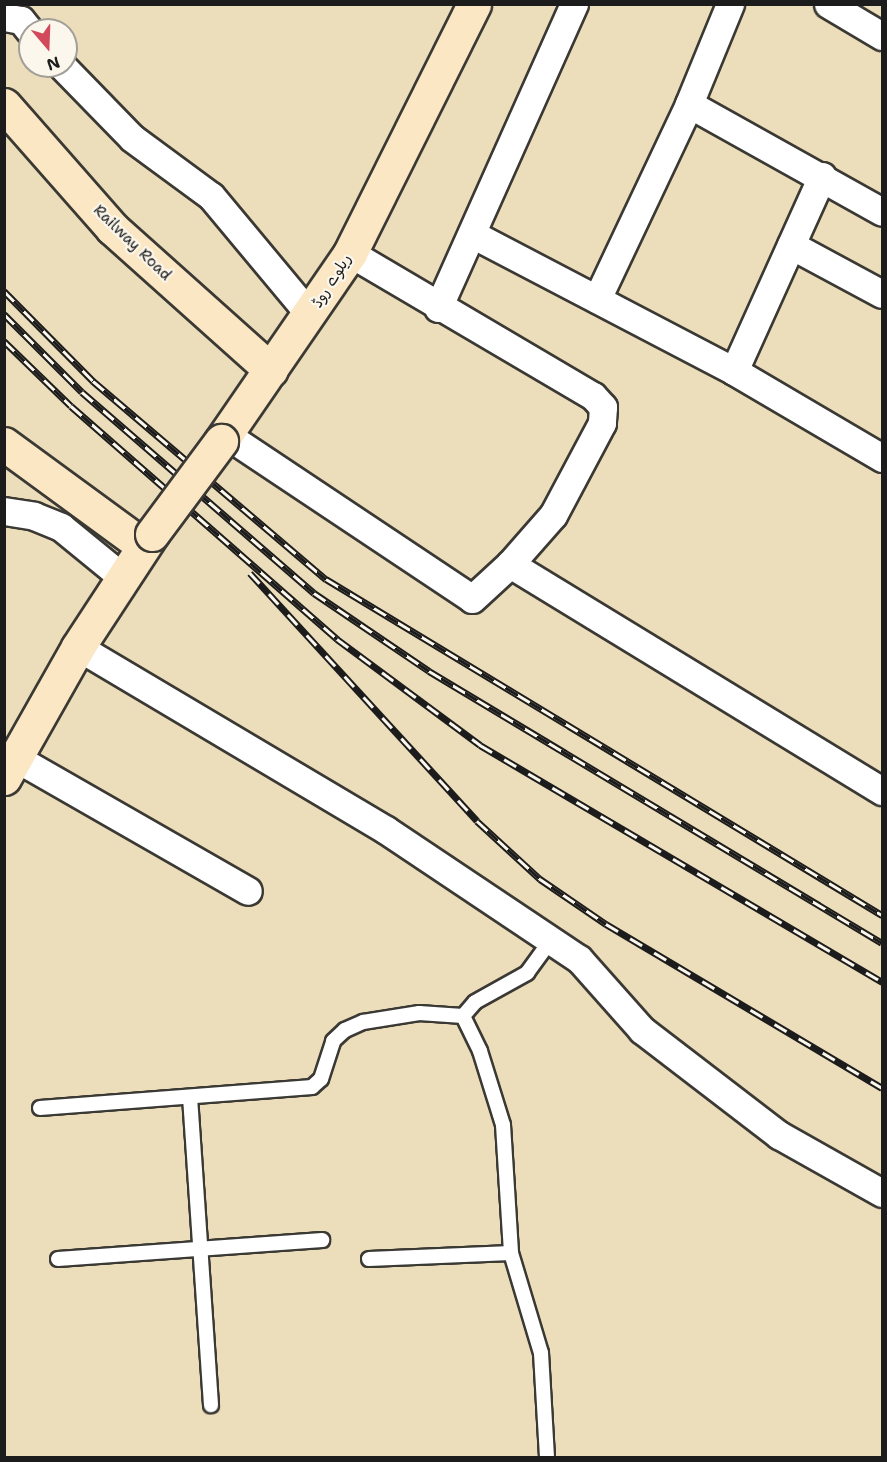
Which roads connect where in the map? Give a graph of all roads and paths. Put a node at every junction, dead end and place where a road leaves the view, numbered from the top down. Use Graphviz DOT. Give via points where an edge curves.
graph roads {
  1 [pos="474,4"];
  2 [pos="574,4"];
  3 [pos="730,4"];
  4 [pos="828,4"];
  5 [pos="882,36"];
  6 [pos="74,78"];
  7 [pos="689,104"];
  8 [pos="4,105"];
  9 [pos="822,176"];
  10 [pos="882,212"];
  11 [pos="471,234"];
  12 [pos="791,245"];
  13 [pos="350,253"];
  14 [pos="882,294"];
  15 [pos="597,299"];
  16 [pos="438,308"];
  17 [pos="310,315"];
  18 [pos="271,370"];
  19 [pos="734,371"];
  20 [pos="225,438"];
  21 [pos="4,444"];
  22 [pos="882,458"];
  23 [pos="4,511"];
  24 [pos="147,540"];
  25 [pos="510,564"];
  26 [pos="122,577"];
  27 [pos="78,647"];
  28 [pos="10,768"];
  29 [pos="882,791"];
  30 [pos="248,891"];
  31 [pos="551,940"];
  32 [pos="463,1017"];
  33 [pos="190,1097"];
  34 [pos="40,1108"];
  35 [pos="882,1193"];
  36 [pos="322,1240"];
  37 [pos="203,1249"];
  38 [pos="512,1253"];
  39 [pos="58,1259"];
  40 [pos="369,1259"];
  41 [pos="211,1405"];
  42 [pos="547,1458"];
  1 -- 13 [label="main road, ریلوے روڈ"];
  2 -- 11 [label="street"];
  3 -- 7 [label="street"];
  4 -- 5 [label="street"];
  6 -- 17 [label="street" via="132,138 212,196"];
  7 -- 9 [label="street"];
  7 -- 15 [label="street"];
  8 -- 18 [label="main road, Railway Road" via="112,228"];
  9 -- 10 [label="street"];
  9 -- 12 [label="street"];
  11 -- 15 [label="street"];
  11 -- 16 [label="street"];
  12 -- 14 [label="street"];
  12 -- 19 [label="street"];
  13 -- 16 [label="street"];
  13 -- 17 [label="main road, ریلوے روڈ"];
  15 -- 19 [label="street"];
  16 -- 25 [label="street" via="593,396 603,407 602,423 553,514"];
  17 -- 18 [label="main road, ریلوے روڈ"];
  18 -- 20 [label="main road, ریلوے روڈ"];
  19 -- 22 [label="street"];
  20 -- 24 [label="main road, ریلوے روڈ, bridge"];
  20 -- 25 [label="street" via="472,599"];
  21 -- 24 [label="main road"];
  23 -- 26 [label="street" via="34,516 62,527"];
  24 -- 26 [label="main road"];
  25 -- 29 [label="street"];
  26 -- 27 [label="main road"];
  27 -- 28 [label="main road"];
  27 -- 31 [label="street" via="386,830"];
  28 -- 30 [label="street"];
  31 -- 32 [label="lane" via="527,973 475,1002"];
  31 -- 35 [label="street" via="579,960 642,1030 770,1128"];
  32 -- 33 [label="lane" via="419,1013 363,1022 345,1030 333,1041 321,1079 312,1087"];
  32 -- 38 [label="lane" via="480,1051 503,1125"];
  33 -- 34 [label="lane"];
  33 -- 37 [label="lane"];
  36 -- 37 [label="lane"];
  37 -- 39 [label="lane"];
  37 -- 41 [label="lane"];
  38 -- 40 [label="lane"];
  38 -- 42 [label="lane" via="541,1353"];
}
